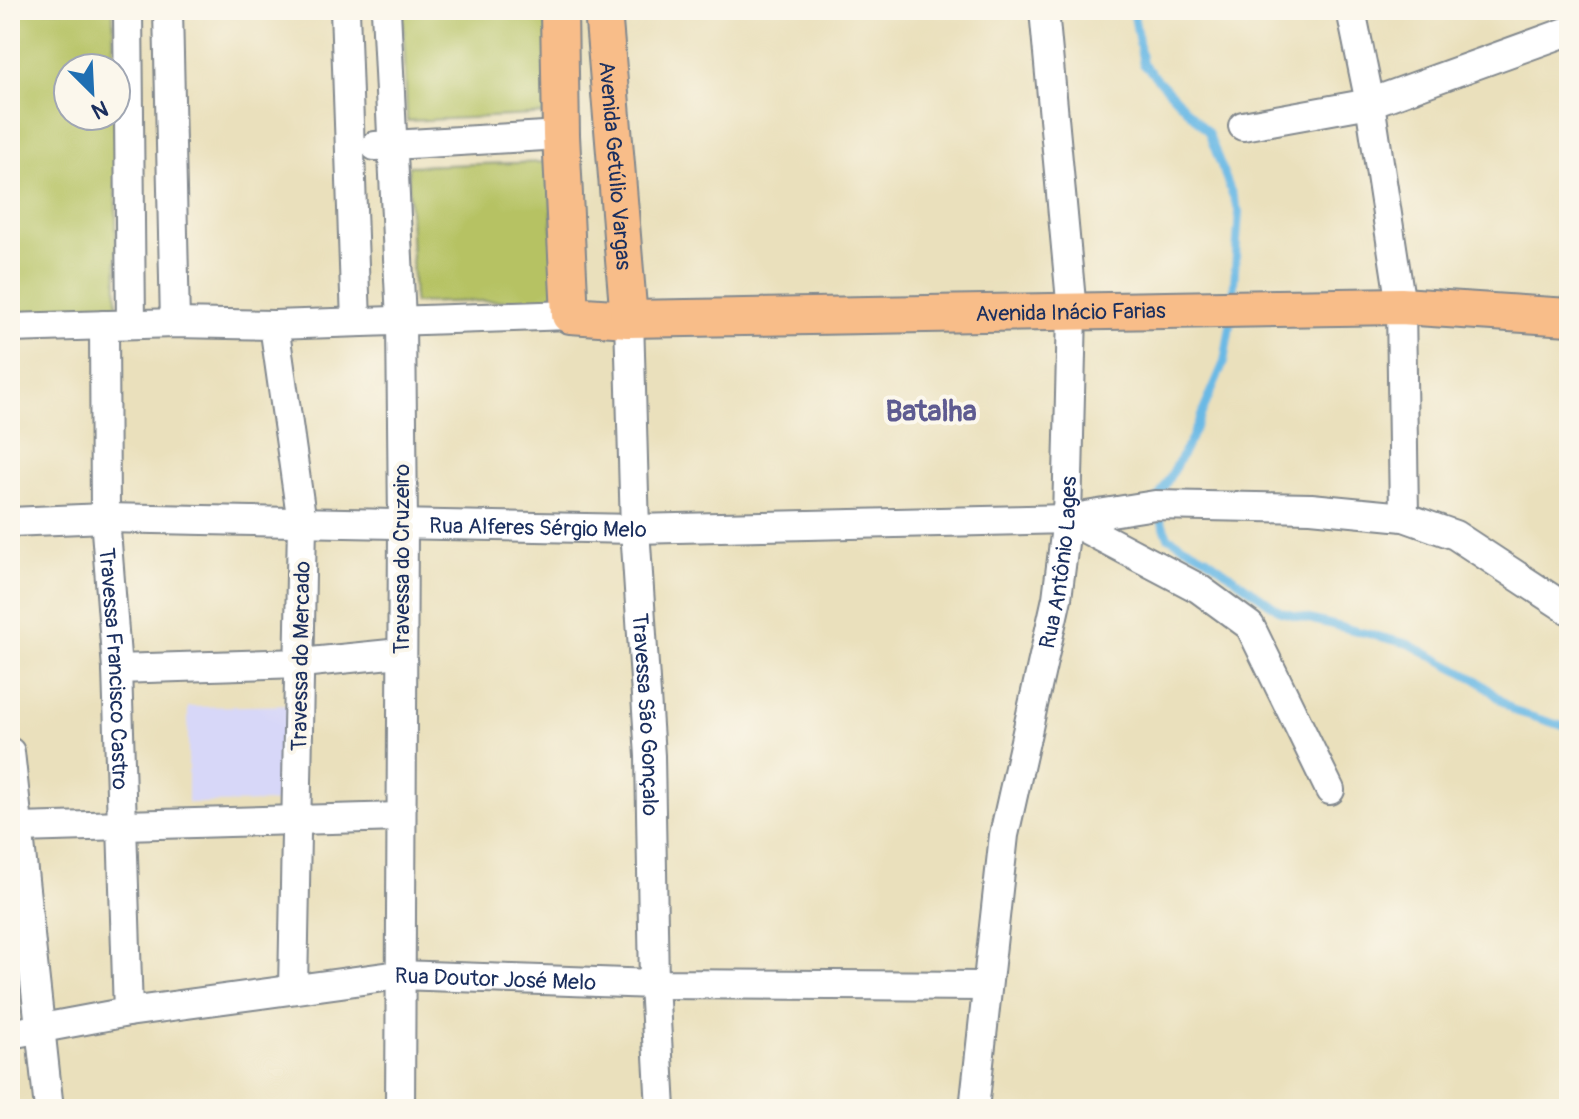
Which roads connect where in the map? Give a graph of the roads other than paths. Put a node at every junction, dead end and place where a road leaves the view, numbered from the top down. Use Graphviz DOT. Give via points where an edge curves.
graph roads {
  1 [pos="128,10"];
  2 [pos="168,10"];
  3 [pos="345,10"];
  4 [pos="386,10"];
  5 [pos="559,10"];
  6 [pos="603,10"];
  7 [pos="1044,10"];
  8 [pos="1351,10"];
  9 [pos="1569,31"];
  10 [pos="1370,103"];
  11 [pos="1243,126"];
  12 [pos="561,135"];
  13 [pos="350,145"];
  14 [pos="393,146"];
  15 [pos="1401,306"];
  16 [pos="1072,312"];
  17 [pos="570,315"];
  18 [pos="1569,317"];
  19 [pos="629,319"];
  20 [pos="401,320"];
  21 [pos="356,322"];
  22 [pos="175,323"];
  23 [pos="118,325"];
  24 [pos="274,325"];
  25 [pos="10,328"];
  26 [pos="1404,517"];
  27 [pos="105,518"];
  28 [pos="1067,519"];
  29 [pos="10,522"];
  30 [pos="302,523"];
  31 [pos="403,525"];
  32 [pos="635,529"];
  33 [pos="1569,610"];
  34 [pos="400,653"];
  35 [pos="301,663"];
  36 [pos="117,669"];
  37 [pos="10,752"];
  38 [pos="1330,790"];
  39 [pos="400,817"];
  40 [pos="297,819"];
  41 [pos="122,825"];
  42 [pos="19,828"];
  43 [pos="399,975"];
  44 [pos="654,984"];
  45 [pos="986,986"];
  46 [pos="293,989"];
  47 [pos="128,1012"];
  48 [pos="40,1029"];
  49 [pos="10,1034"];
  50 [pos="49,1109"];
  51 [pos="400,1109"];
  52 [pos="661,1109"];
  53 [pos="974,1109"];
  1 -- 23 [label="street, Travessa Francisco Castro"];
  2 -- 22 [label="street"];
  3 -- 13 [label="street"];
  4 -- 14 [label="street, Travessa do Cruzeiro"];
  5 -- 12 [label="main road"];
  6 -- 19 [label="main road, Avenida Getúlio Vargas"];
  7 -- 16 [label="street, Rua Antônio Lages"];
  8 -- 10 [label="street"];
  9 -- 10 [label="street"];
  10 -- 11 [label="street"];
  10 -- 15 [label="street"];
  12 -- 14 [label="street"];
  12 -- 17 [label="main road"];
  13 -- 14 [label="street"];
  13 -- 21 [label="street"];
  14 -- 20 [label="street, Travessa do Cruzeiro"];
  15 -- 16 [label="main road, Avenida Inácio Farias"];
  15 -- 18 [label="main road, Avenida Inácio Farias"];
  15 -- 26 [label="street"];
  16 -- 19 [label="main road, Avenida Inácio Farias"];
  16 -- 28 [label="street, Rua Antônio Lages"];
  17 -- 19 [label="main road, Avenida Inácio Farias"];
  17 -- 20 [label="street"];
  19 -- 32 [label="street, Travessa São Gonçalo"];
  20 -- 21 [label="street"];
  20 -- 31 [label="street, Travessa do Cruzeiro"];
  21 -- 24 [label="street"];
  22 -- 23 [label="street"];
  22 -- 24 [label="street"];
  23 -- 25 [label="street"];
  23 -- 27 [label="street, Travessa Francisco Castro"];
  24 -- 30 [label="street, Travessa do Mercado"];
  26 -- 28 [label="street, Rua Alferes Sérgio Melo" via="1311,508 1155,505"];
  26 -- 33 [label="street, Rua Alferes Sérgio Melo" via="1455,535"];
  27 -- 29 [label="street, Rua Alferes Sérgio Melo"];
  27 -- 30 [label="street, Rua Alferes Sérgio Melo"];
  27 -- 36 [label="street, Travessa Francisco Castro"];
  28 -- 32 [label="street, Rua Alferes Sérgio Melo"];
  28 -- 38 [label="street, Rua Alferes Sérgio Melo" via="1198,588 1250,626"];
  28 -- 45 [label="street, Rua Antônio Lages" via="1057,598 1004,835"];
  30 -- 31 [label="street, Rua Alferes Sérgio Melo"];
  30 -- 35 [label="street, Travessa do Mercado"];
  31 -- 32 [label="street, Rua Alferes Sérgio Melo"];
  31 -- 34 [label="street, Travessa do Cruzeiro"];
  32 -- 44 [label="street, Travessa São Gonçalo" via="650,756"];
  34 -- 35 [label="street"];
  34 -- 39 [label="street, Travessa do Cruzeiro"];
  35 -- 36 [label="street"];
  35 -- 40 [label="street, Travessa do Mercado"];
  36 -- 41 [label="street, Travessa Francisco Castro"];
  37 -- 42 [label="street"];
  39 -- 40 [label="street"];
  39 -- 43 [label="street, Travessa do Cruzeiro"];
  40 -- 41 [label="street"];
  40 -- 46 [label="street, Travessa do Mercado"];
  41 -- 42 [label="street"];
  41 -- 47 [label="street, Travessa Francisco Castro"];
  42 -- 48 [label="street"];
  43 -- 44 [label="street, Rua Doutor José Melo"];
  43 -- 46 [label="street, Rua Doutor José Melo"];
  43 -- 51 [label="street, Travessa do Cruzeiro"];
  44 -- 45 [label="street, Rua Doutor José Melo"];
  44 -- 52 [label="street, Travessa São Gonçalo"];
  45 -- 53 [label="street, Rua Antônio Lages"];
  46 -- 47 [label="street, Rua Doutor José Melo"];
  47 -- 48 [label="street, Rua Doutor José Melo"];
  48 -- 49 [label="street, Rua Doutor José Melo"];
  48 -- 50 [label="street"];
}
